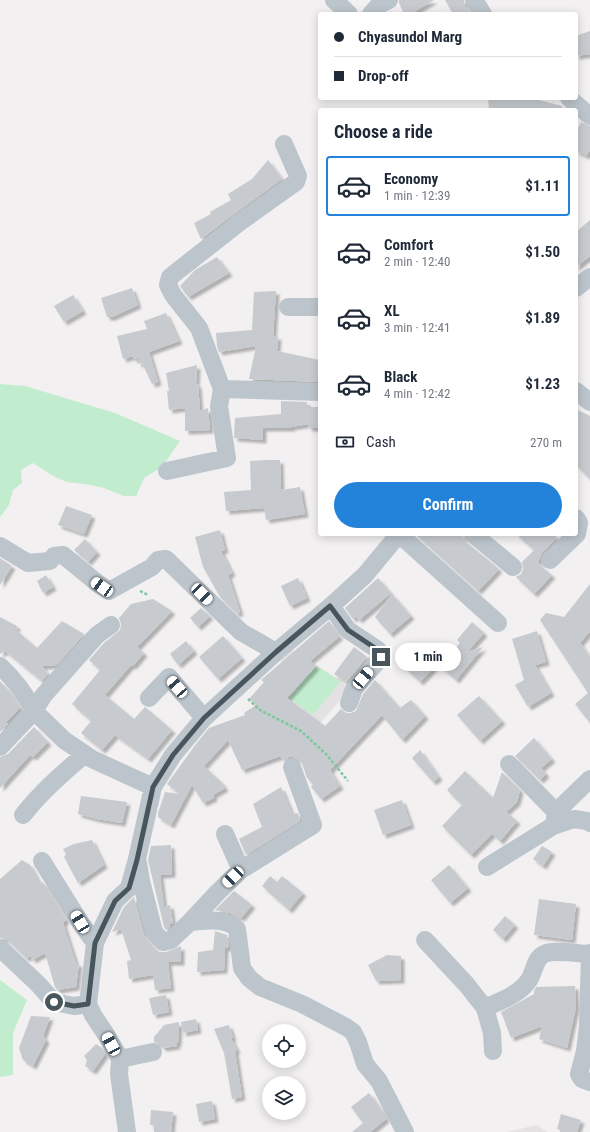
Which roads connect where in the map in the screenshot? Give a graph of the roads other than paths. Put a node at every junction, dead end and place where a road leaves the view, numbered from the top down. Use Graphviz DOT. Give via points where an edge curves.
graph roads {
  1 [pos="334,0"];
  2 [pos="389,0"];
  3 [pos="474,0"];
  4 [pos="347,12"];
  5 [pos="373,12"];
  6 [pos="482,12"];
  7 [pos="571,100"];
  8 [pos="590,116"];
  9 [pos="284,144"];
  10 [pos="590,277"];
  11 [pos="578,286"];
  12 [pos="288,307"];
  13 [pos="318,307"];
  14 [pos="222,389"];
  15 [pos="318,392"];
  16 [pos="578,393"];
  17 [pos="590,402"];
  18 [pos="167,471"];
  19 [pos="397,536"];
  20 [pos="401,536"];
  21 [pos="475,536"];
  22 [pos="575,536"];
  23 [pos="0,546"];
  24 [pos="550,560"];
  25 [pos="513,568"];
  26 [pos="330,606"];
  27 [pos="498,623"];
  28 [pos="111,624"];
  29 [pos="276,652"];
  30 [pos="0,666"];
  31 [pos="149,698"];
  32 [pos="349,702"];
  33 [pos="34,712"];
  34 [pos="204,718"];
  35 [pos="0,746"];
  36 [pos="85,754"];
  37 [pos="509,764"];
  38 [pos="292,767"];
  39 [pos="590,779"];
  40 [pos="153,787"];
  41 [pos="23,816"];
  42 [pos="555,819"];
  43 [pos="590,823"];
  44 [pos="226,834"];
  45 [pos="42,860"];
  46 [pos="137,860"];
  47 [pos="487,867"];
  48 [pos="241,870"];
  49 [pos="190,922"];
  50 [pos="425,940"];
  51 [pos="95,943"];
  52 [pos="0,948"];
  53 [pos="590,954"];
  54 [pos="88,1004"];
  55 [pos="485,1008"];
  56 [pos="152,1052"];
  57 [pos="493,1052"];
  58 [pos="120,1059"];
  59 [pos="590,1082"];
  60 [pos="127,1132"];
  61 [pos="405,1132"];
  1 -- 4 [label="street"];
  2 -- 5 [label="street"];
  3 -- 6 [label="street"];
  7 -- 8 [label="street"];
  9 -- 14 [label="street" via="298,176 296,182 170,277 168,285 199,328"];
  10 -- 11 [label="street"];
  12 -- 13 [label="street"];
  14 -- 15 [label="street"];
  14 -- 18 [label="street" via="219,406 227,458"];
  16 -- 17 [label="street"];
  19 -- 26 [label="street" via="365,574"];
  20 -- 27 [label="street"];
  21 -- 25 [label="street"];
  22 -- 24 [label="street"];
  23 -- 29 [label="street" via="28,563 50,561 54,556 62,555 109,591 152,567 158,560 166,559 241,632"];
  26 -- 29 [label="street"];
  26 -- 32 [label="street" via="348,630 378,650 381,657 354,689"];
  28 -- 33 [label="street" via="97,635 43,696"];
  29 -- 34 [label="street"];
  30 -- 33 [label="street" via="16,681"];
  31 -- 34 [label="street" via="168,677"];
  33 -- 35 [label="street"];
  33 -- 36 [label="street" via="64,740"];
  34 -- 40 [label="street" via="173,755"];
  36 -- 40 [label="street"];
  36 -- 41 [label="street" via="49,787"];
  37 -- 42 [label="street"];
  38 -- 48 [label="street" via="313,825"];
  39 -- 42 [label="street"];
  40 -- 46 [label="street"];
  42 -- 43 [label="street" via="574,819"];
  42 -- 47 [label="street"];
  44 -- 48 [label="street"];
  45 -- 51 [label="street"];
  46 -- 49 [label="street" via="157,936 163,942 172,940"];
  46 -- 51 [label="street" via="129,888 115,901"];
  48 -- 49 [label="street"];
  49 -- 61 [label="street" via="215,920 234,926 238,929 242,968 249,978 260,987 302,1004 353,1032 365,1064 379,1080"];
  50 -- 55 [label="street"];
  51 -- 54 [label="street"];
  52 -- 54 [label="street" via="54,1002 74,1006"];
  53 -- 55 [label="street" via="542,954 529,980 516,993"];
  53 -- 59 [label="street" via="588,1026 579,1074 582,1079"];
  54 -- 58 [label="street"];
  55 -- 57 [label="street" via="492,1033"];
  56 -- 58 [label="street"];
  58 -- 60 [label="street" via="119,1074"];
}
